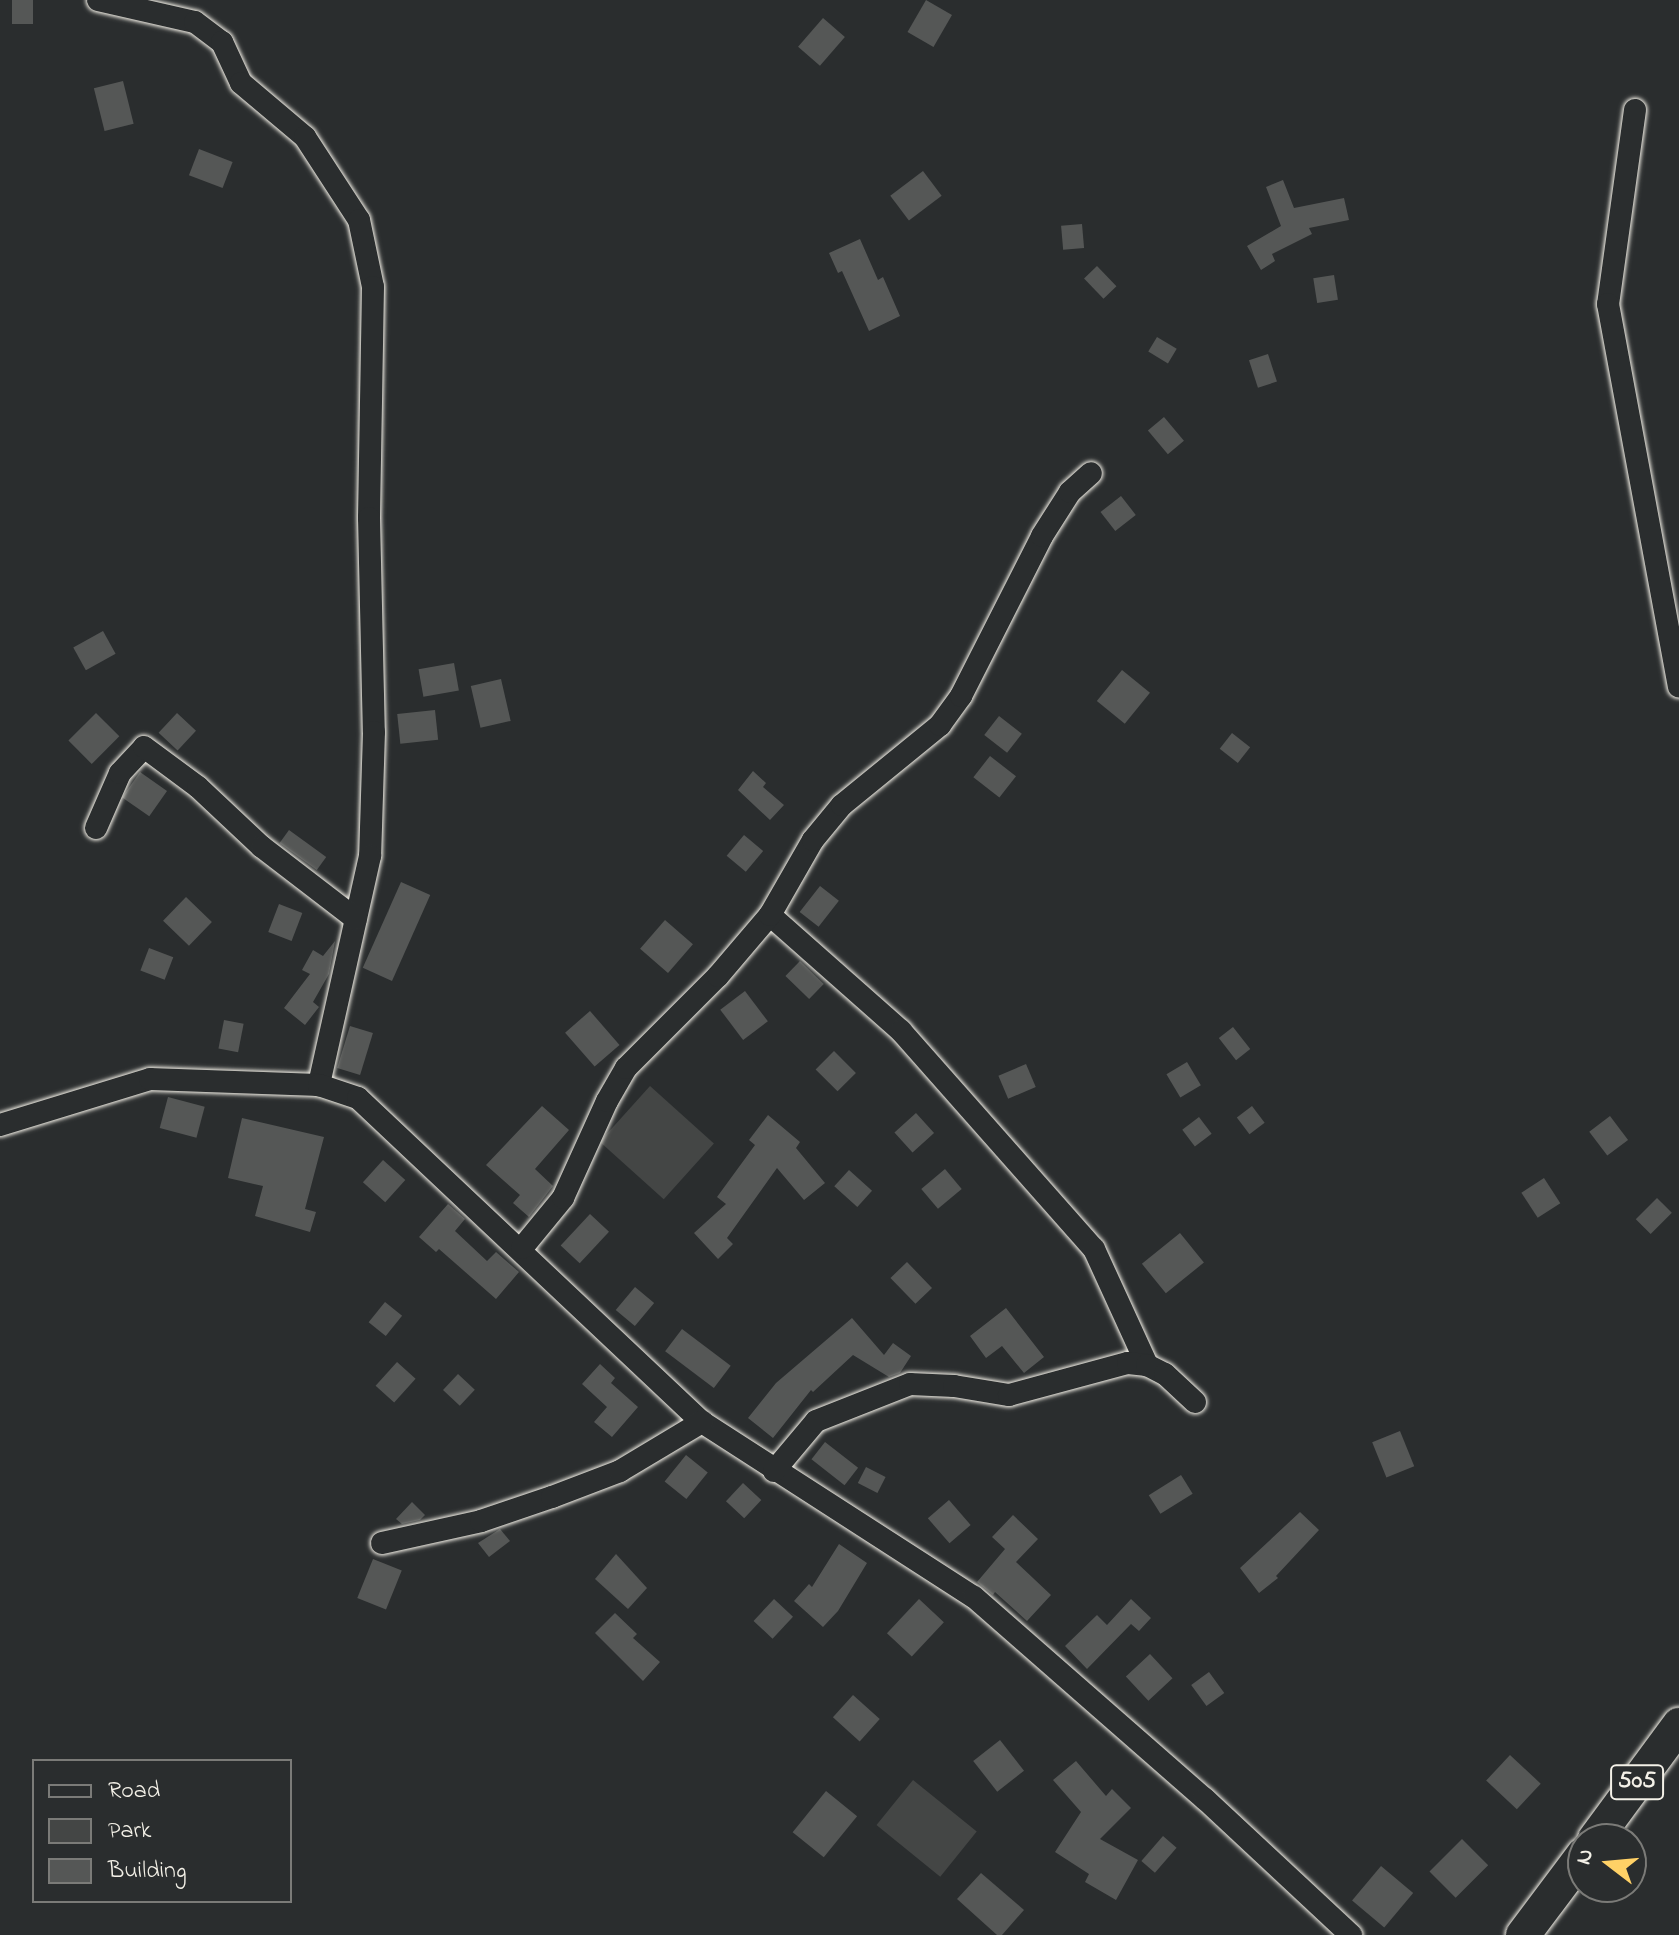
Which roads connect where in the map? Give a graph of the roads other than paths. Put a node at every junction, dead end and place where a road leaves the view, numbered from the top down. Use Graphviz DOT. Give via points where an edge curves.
graph roads {
  1 [pos="98,0"];
  2 [pos="1635,110"];
  3 [pos="1091,473"];
  4 [pos="1679,686"];
  5 [pos="96,828"];
  6 [pos="770,915"];
  7 [pos="356,919"];
  8 [pos="319,1085"];
  9 [pos="0,1125"];
  10 [pos="522,1248"];
  11 [pos="1147,1365"];
  12 [pos="1195,1402"];
  13 [pos="702,1422"];
  14 [pos="774,1471"];
  15 [pos="382,1543"];
  16 [pos="1679,1725"];
  17 [pos="1607,1823"];
  18 [pos="1567,1876"];
  19 [pos="1351,1935"];
  20 [pos="1523,1935"];
  1 -- 7 [label="street" via="195,22 222,42 241,83 305,137 359,220 373,287 369,518 374,732 370,856"];
  2 -- 4 [label="street" via="1608,304"];
  3 -- 6 [label="street" via="1070,492 1042,536 961,696 940,725 832,817 788,879"];
  5 -- 7 [label="street" via="120,773 144,747"];
  6 -- 10 [label="street" via="626,1068 563,1198"];
  6 -- 11 [label="street" via="901,1031 1094,1249"];
  7 -- 8 [label="street"];
  8 -- 9 [label="street" via="150,1079"];
  8 -- 10 [label="street" via="358,1098"];
  10 -- 13 [label="street"];
  11 -- 12 [label="street"];
  11 -- 14 [label="street" via="1128,1363 1009,1395 910,1384 816,1421"];
  13 -- 14 [label="street"];
  13 -- 15 [label="street" via="620,1471 566,1492 481,1521"];
  14 -- 19 [label="street" via="974,1597"];
  16 -- 17 [label="main road, 505"];
  18 -- 20 [label="main road"];
}
